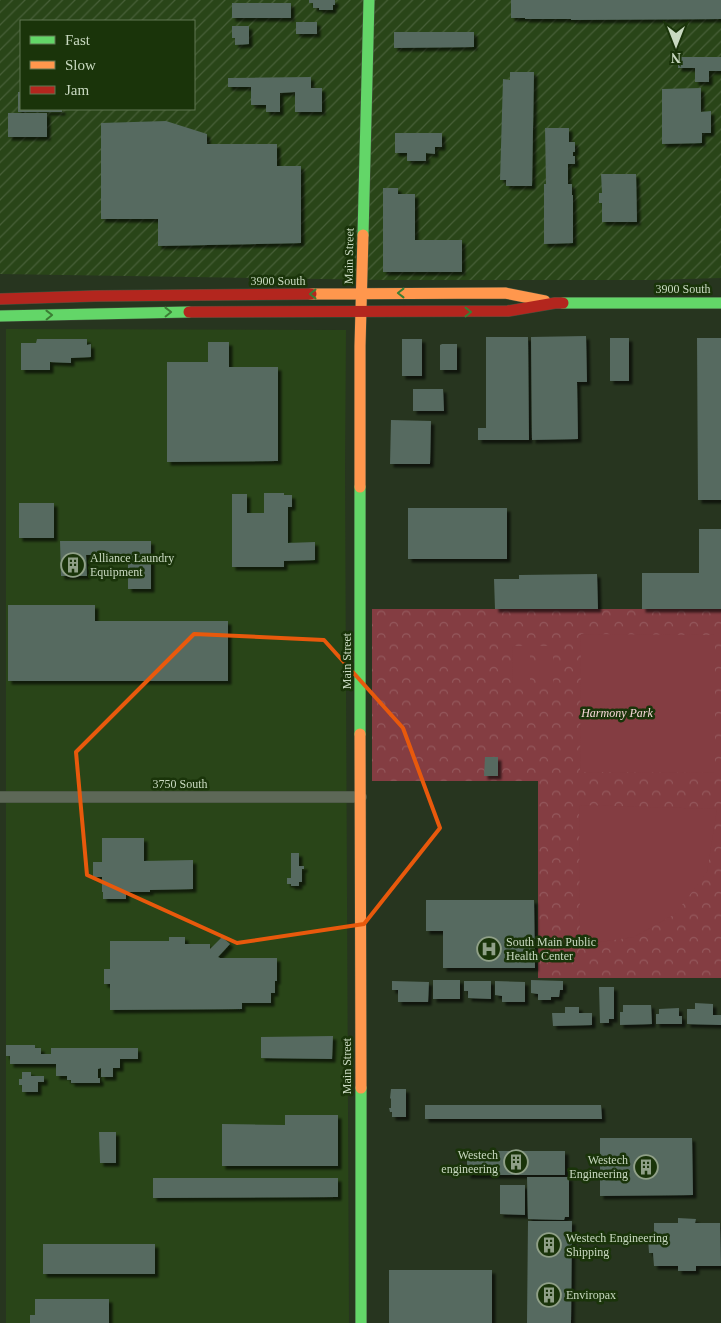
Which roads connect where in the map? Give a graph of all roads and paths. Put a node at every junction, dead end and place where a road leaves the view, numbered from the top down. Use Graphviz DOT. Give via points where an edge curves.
graph roads {
  1 [pos="369,0"];
  2 [pos="362,293"];
  3 [pos="0,299"];
  4 [pos="721,302"];
  5 [pos="555,303"];
  6 [pos="361,311"];
  7 [pos="0,316"];
  8 [pos="0,797"];
  9 [pos="361,797"];
  10 [pos="362,1323"];
  1 -- 2 [label="street, Main Street"];
  2 -- 3 [label="street, 3900 South, one-way"];
  5 -- 2 [label="street, 3900 South, one-way" via="505,294"];
  2 -- 6 [label="street, Main Street"];
  4 -- 5 [label="street, 3900 South"];
  6 -- 5 [label="street, 3900 South, one-way" via="508,311"];
  7 -- 6 [label="street, 3900 South, one-way"];
  6 -- 9 [label="street, Main Street"];
  8 -- 9 [label="street, 3750 South"];
  9 -- 10 [label="street, Main Street"];
}
